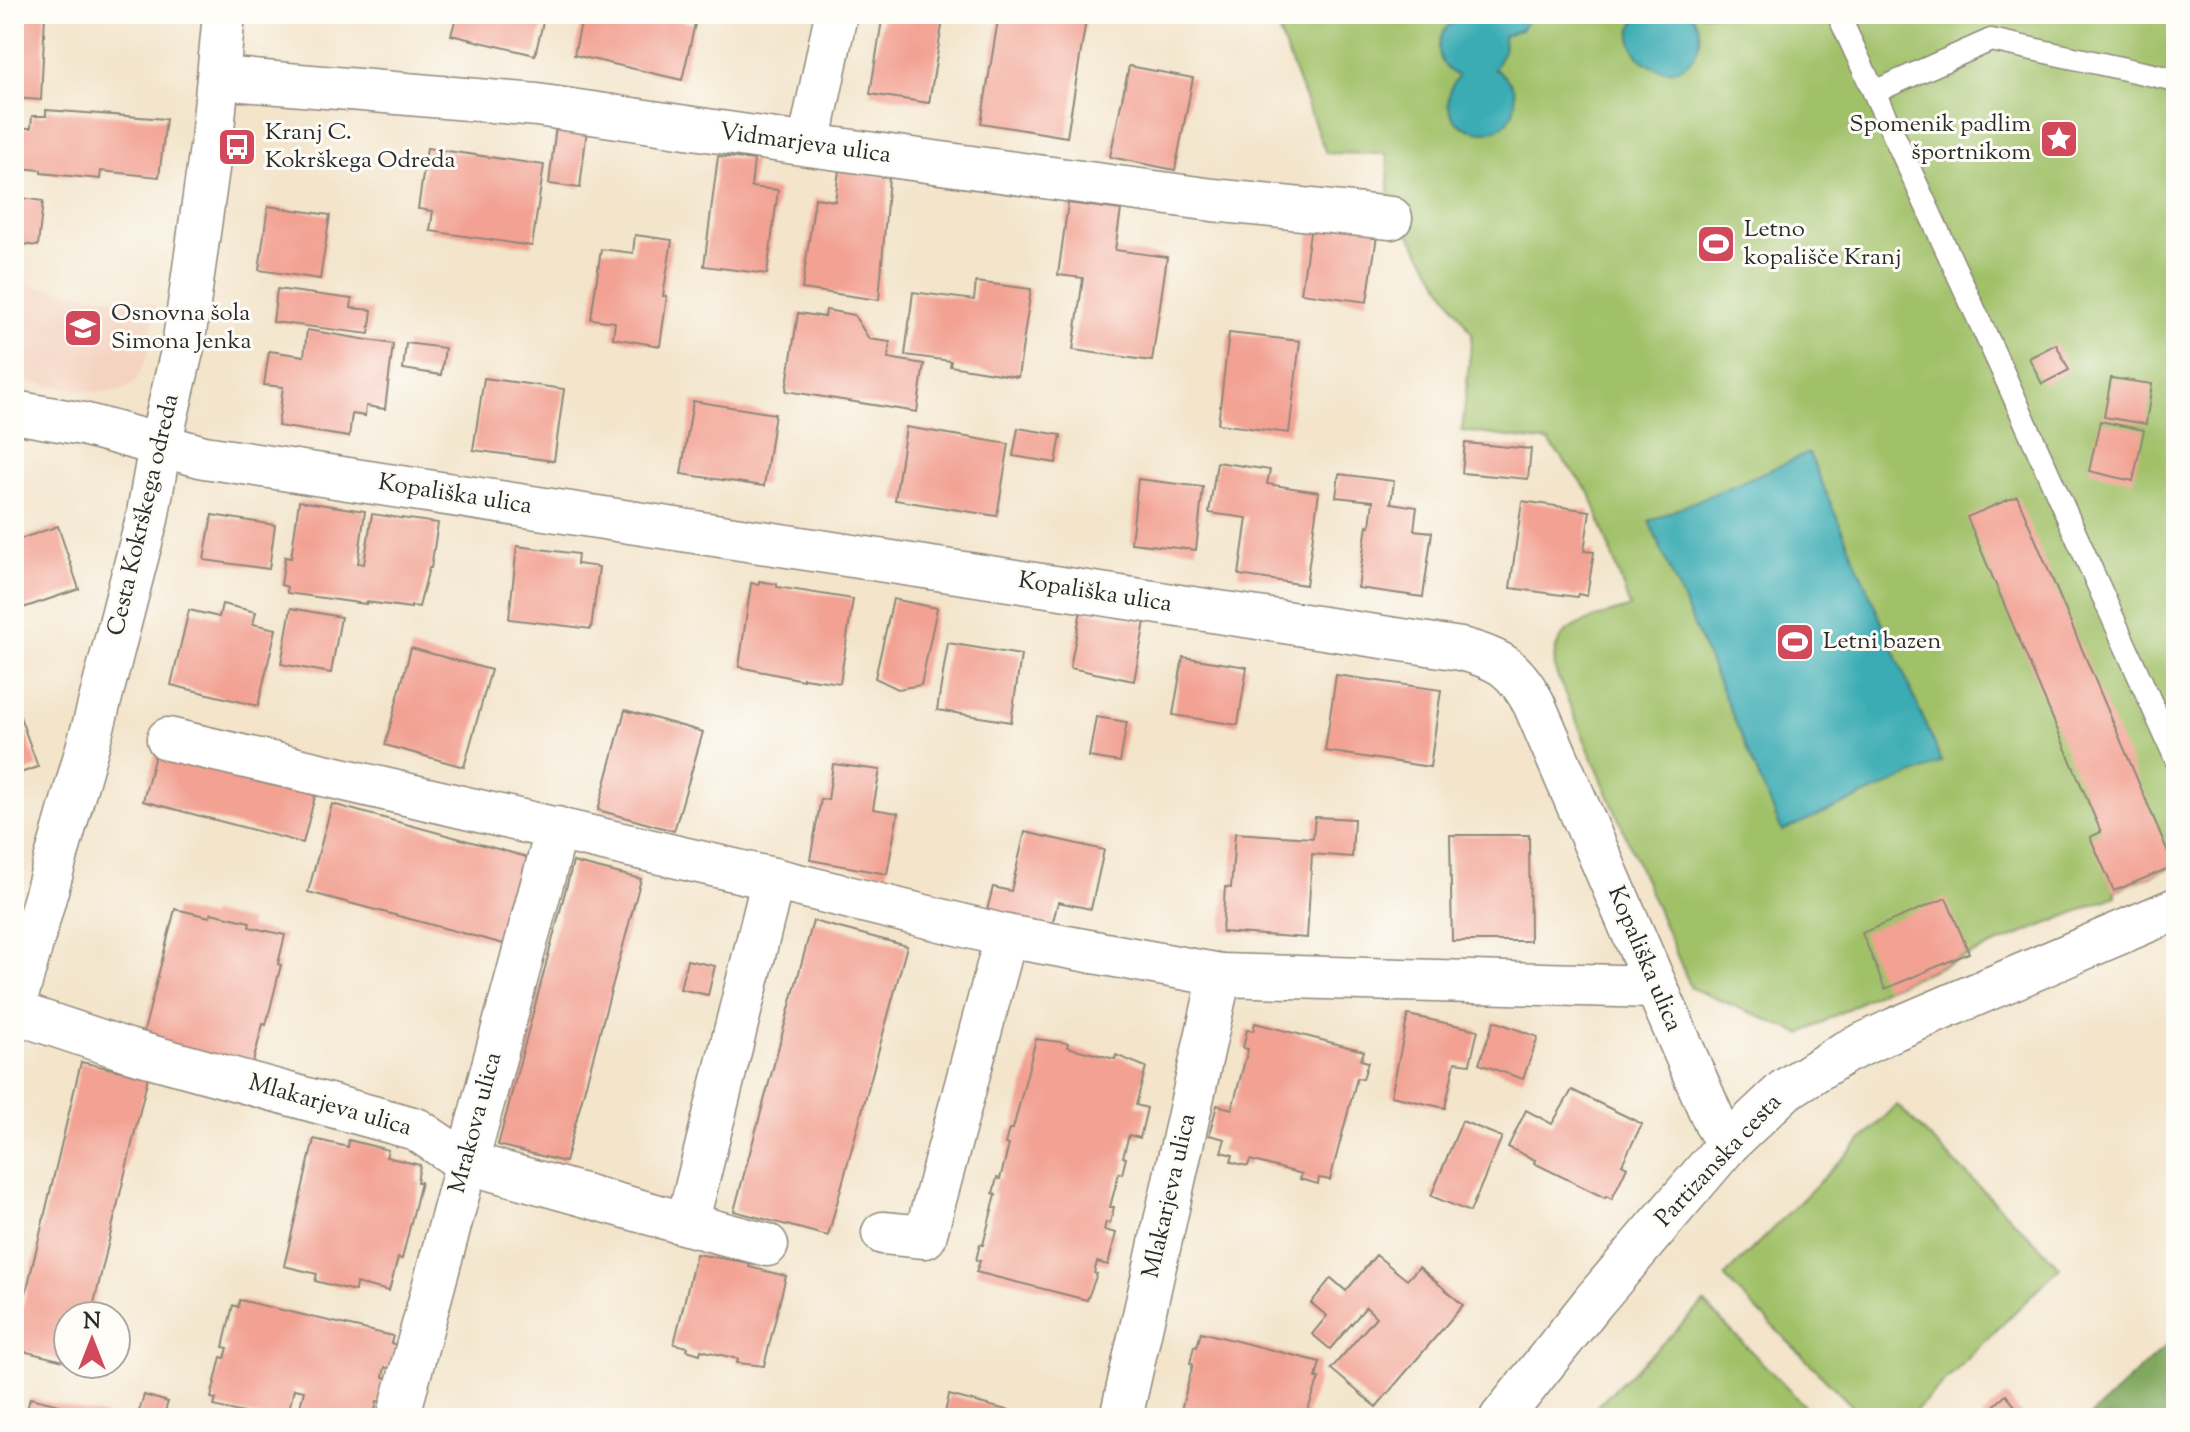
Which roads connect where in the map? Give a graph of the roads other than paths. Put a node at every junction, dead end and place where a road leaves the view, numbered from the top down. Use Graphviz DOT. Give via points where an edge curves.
graph roads {
  1 [pos="224,14"];
  2 [pos="836,14"];
  3 [pos="1838,14"];
  4 [pos="219,78"];
  5 [pos="2176,80"];
  6 [pos="1874,92"];
  7 [pos="809,145"];
  8 [pos="1391,218"];
  9 [pos="14,412"];
  10 [pos="160,445"];
  11 [pos="168,739"];
  12 [pos="2176,759"];
  13 [pos="557,828"];
  14 [pos="773,879"];
  15 [pos="32,886"];
  16 [pos="2176,909"];
  17 [pos="1006,936"];
  18 [pos="1220,975"];
  19 [pos="1655,987"];
  20 [pos="14,1009"];
  21 [pos="1728,1144"];
  22 [pos="465,1162"];
  23 [pos="687,1224"];
  24 [pos="883,1233"];
  25 [pos="767,1245"];
  26 [pos="398,1418"];
  27 [pos="1121,1418"];
  28 [pos="1501,1418"];
  1 -- 4 [label="street, Cesta Kokrškega odreda"];
  2 -- 7 [label="street"];
  3 -- 6 [label="lane"];
  4 -- 7 [label="street, Vidmarjeva ulica" via="537,105"];
  4 -- 10 [label="street, Cesta Kokrškega odreda" via="183,347"];
  5 -- 6 [label="lane" via="1991,40"];
  6 -- 12 [label="lane"];
  7 -- 8 [label="street, Vidmarjeva ulica" via="1213,200"];
  9 -- 10 [label="street, Kopališka ulica"];
  10 -- 15 [label="street, Cesta Kokrškega odreda" via="143,534"];
  10 -- 19 [label="street, Kopališka ulica" via="204,457 1489,656 1509,668 1534,704"];
  11 -- 13 [label="street"];
  13 -- 14 [label="street"];
  13 -- 22 [label="street, Mrakova ulica"];
  14 -- 17 [label="street"];
  14 -- 23 [label="street"];
  15 -- 20 [label="street, Cesta Kokrškega odreda"];
  16 -- 21 [label="street, Partizanska cesta" via="1844,1053 1785,1090"];
  17 -- 18 [label="street"];
  17 -- 24 [label="street" via="925,1237"];
  18 -- 19 [label="street"];
  18 -- 27 [label="street, Mlakarjeva ulica"];
  19 -- 21 [label="street, Kopališka ulica"];
  20 -- 22 [label="street, Mlakarjeva ulica" via="128,1050 416,1129"];
  21 -- 28 [label="street, Partizanska cesta"];
  22 -- 23 [label="street, Mlakarjeva ulica"];
  22 -- 26 [label="street, Mrakova ulica"];
  23 -- 25 [label="street, Mlakarjeva ulica"];
}
